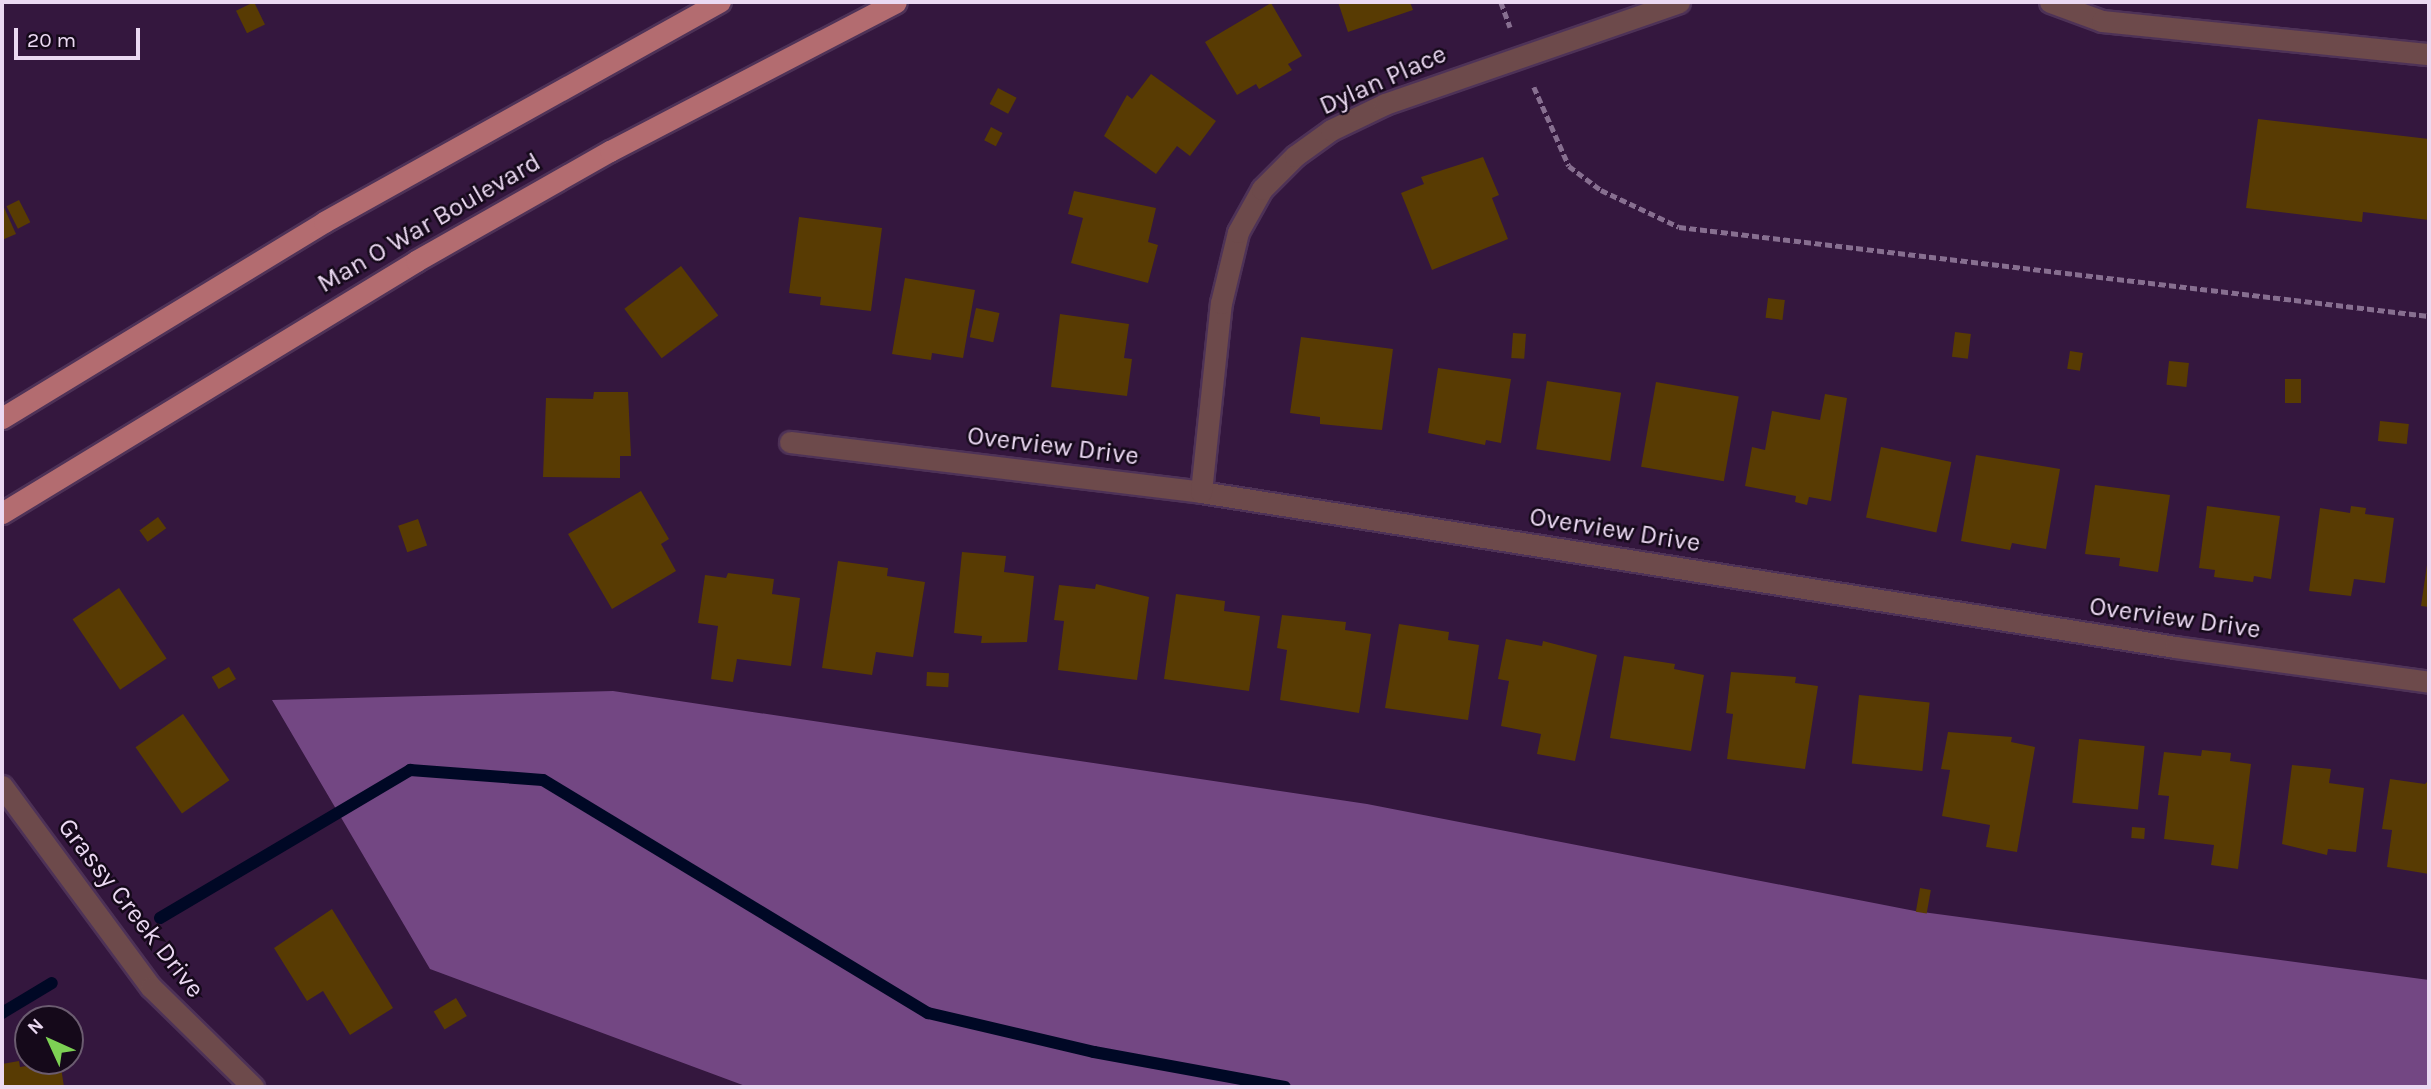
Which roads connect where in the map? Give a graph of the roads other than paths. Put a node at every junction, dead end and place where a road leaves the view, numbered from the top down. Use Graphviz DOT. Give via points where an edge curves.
graph roads {
  1 [pos="720,2"];
  2 [pos="896,2"];
  3 [pos="1679,2"];
  4 [pos="2050,2"];
  5 [pos="2429,54"];
  6 [pos="2,418"];
  7 [pos="790,442"];
  8 [pos="1201,492"];
  9 [pos="2,513"];
  10 [pos="2429,682"];
  11 [pos="2,786"];
  12 [pos="253,1087"];
  1 -- 6 [label="main road, Man O War Boulevard" via="324,222"];
  2 -- 9 [label="main road, Man O War Boulevard" via="610,151 416,261"];
  3 -- 8 [label="street, Dylan Place" via="1385,104 1331,130 1295,156 1262,189 1238,232 1221,303"];
  4 -- 5 [label="street" via="2102,21"];
  7 -- 8 [label="street, Overview Drive"];
  8 -- 10 [label="street, Overview Drive" via="2161,645"];
  11 -- 12 [label="street, Grassy Creek Drive" via="151,987"];
}
